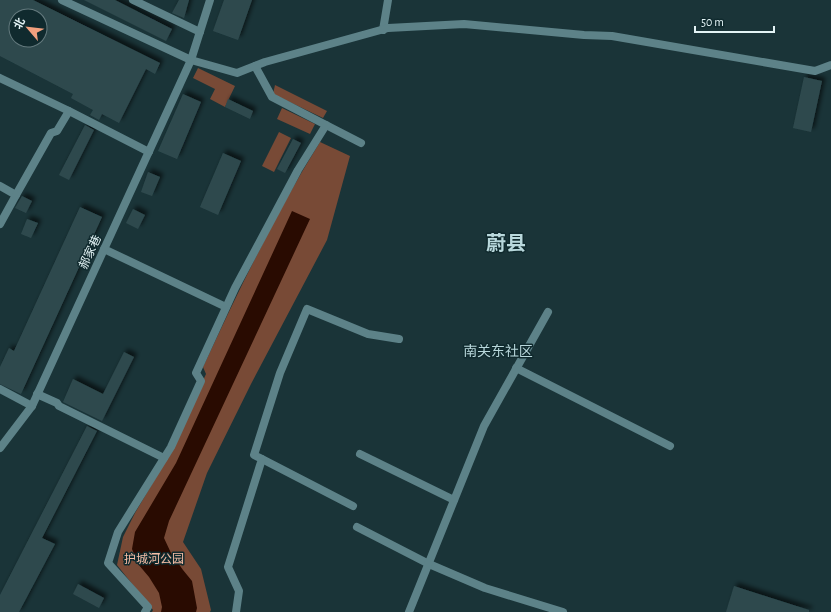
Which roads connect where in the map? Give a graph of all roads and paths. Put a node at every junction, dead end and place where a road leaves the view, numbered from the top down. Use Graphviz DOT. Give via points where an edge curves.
graph roads {
  1 [pos="62,0"];
  2 [pos="133,0"];
  3 [pos="210,0"];
  4 [pos="388,0"];
  5 [pos="383,30"];
  6 [pos="200,32"];
  7 [pos="191,60"];
  8 [pos="831,65"];
  9 [pos="255,66"];
  10 [pos="0,78"];
  11 [pos="69,111"];
  12 [pos="326,125"];
  13 [pos="361,143"];
  14 [pos="149,152"];
  15 [pos="0,186"];
  16 [pos="16,195"];
  17 [pos="0,224"];
  18 [pos="104,249"];
  19 [pos="226,307"];
  20 [pos="548,312"];
  21 [pos="399,339"];
  22 [pos="516,368"];
  23 [pos="0,389"];
  24 [pos="38,394"];
  25 [pos="32,406"];
  26 [pos="670,446"];
  27 [pos="0,448"];
  28 [pos="360,454"];
  29 [pos="164,458"];
  30 [pos="262,459"];
  31 [pos="454,500"];
  32 [pos="354,506"];
  33 [pos="357,527"];
  34 [pos="429,564"];
  35 [pos="145,612"];
  36 [pos="236,612"];
  37 [pos="409,612"];
  38 [pos="563,612"];
  1 -- 7 [label="street"];
  2 -- 6 [label="street"];
  3 -- 6 [label="street, 郝家巷"];
  4 -- 5 [label="street"];
  5 -- 8 [label="street" via="464,24 612,36 814,71"];
  5 -- 9 [label="street"];
  6 -- 7 [label="street, 郝家巷"];
  7 -- 9 [label="street" via="237,73"];
  7 -- 14 [label="street, 郝家巷"];
  9 -- 12 [label="street" via="272,97"];
  10 -- 11 [label="street"];
  11 -- 14 [label="street"];
  11 -- 16 [label="street" via="57,131 51,133"];
  12 -- 13 [label="street"];
  12 -- 19 [label="street" via="298,170"];
  14 -- 18 [label="street, 郝家巷"];
  15 -- 16 [label="street"];
  16 -- 17 [label="street"];
  18 -- 19 [label="street"];
  18 -- 24 [label="street, 郝家巷"];
  19 -- 29 [label="street" via="196,374 201,381"];
  20 -- 22 [label="street"];
  21 -- 30 [label="street" via="368,334 307,309 280,373 254,455"];
  22 -- 26 [label="street"];
  22 -- 31 [label="street" via="484,426"];
  23 -- 25 [label="street"];
  24 -- 25 [label="street, 郝家巷"];
  24 -- 29 [label="street"];
  25 -- 27 [label="street, 郝家巷"];
  28 -- 31 [label="street"];
  29 -- 35 [label="street" via="118,532 108,564 148,606"];
  30 -- 32 [label="street"];
  30 -- 36 [label="street" via="228,567 239,591"];
  31 -- 34 [label="street"];
  33 -- 34 [label="street"];
  34 -- 37 [label="street"];
  34 -- 38 [label="street" via="485,588"];
}
